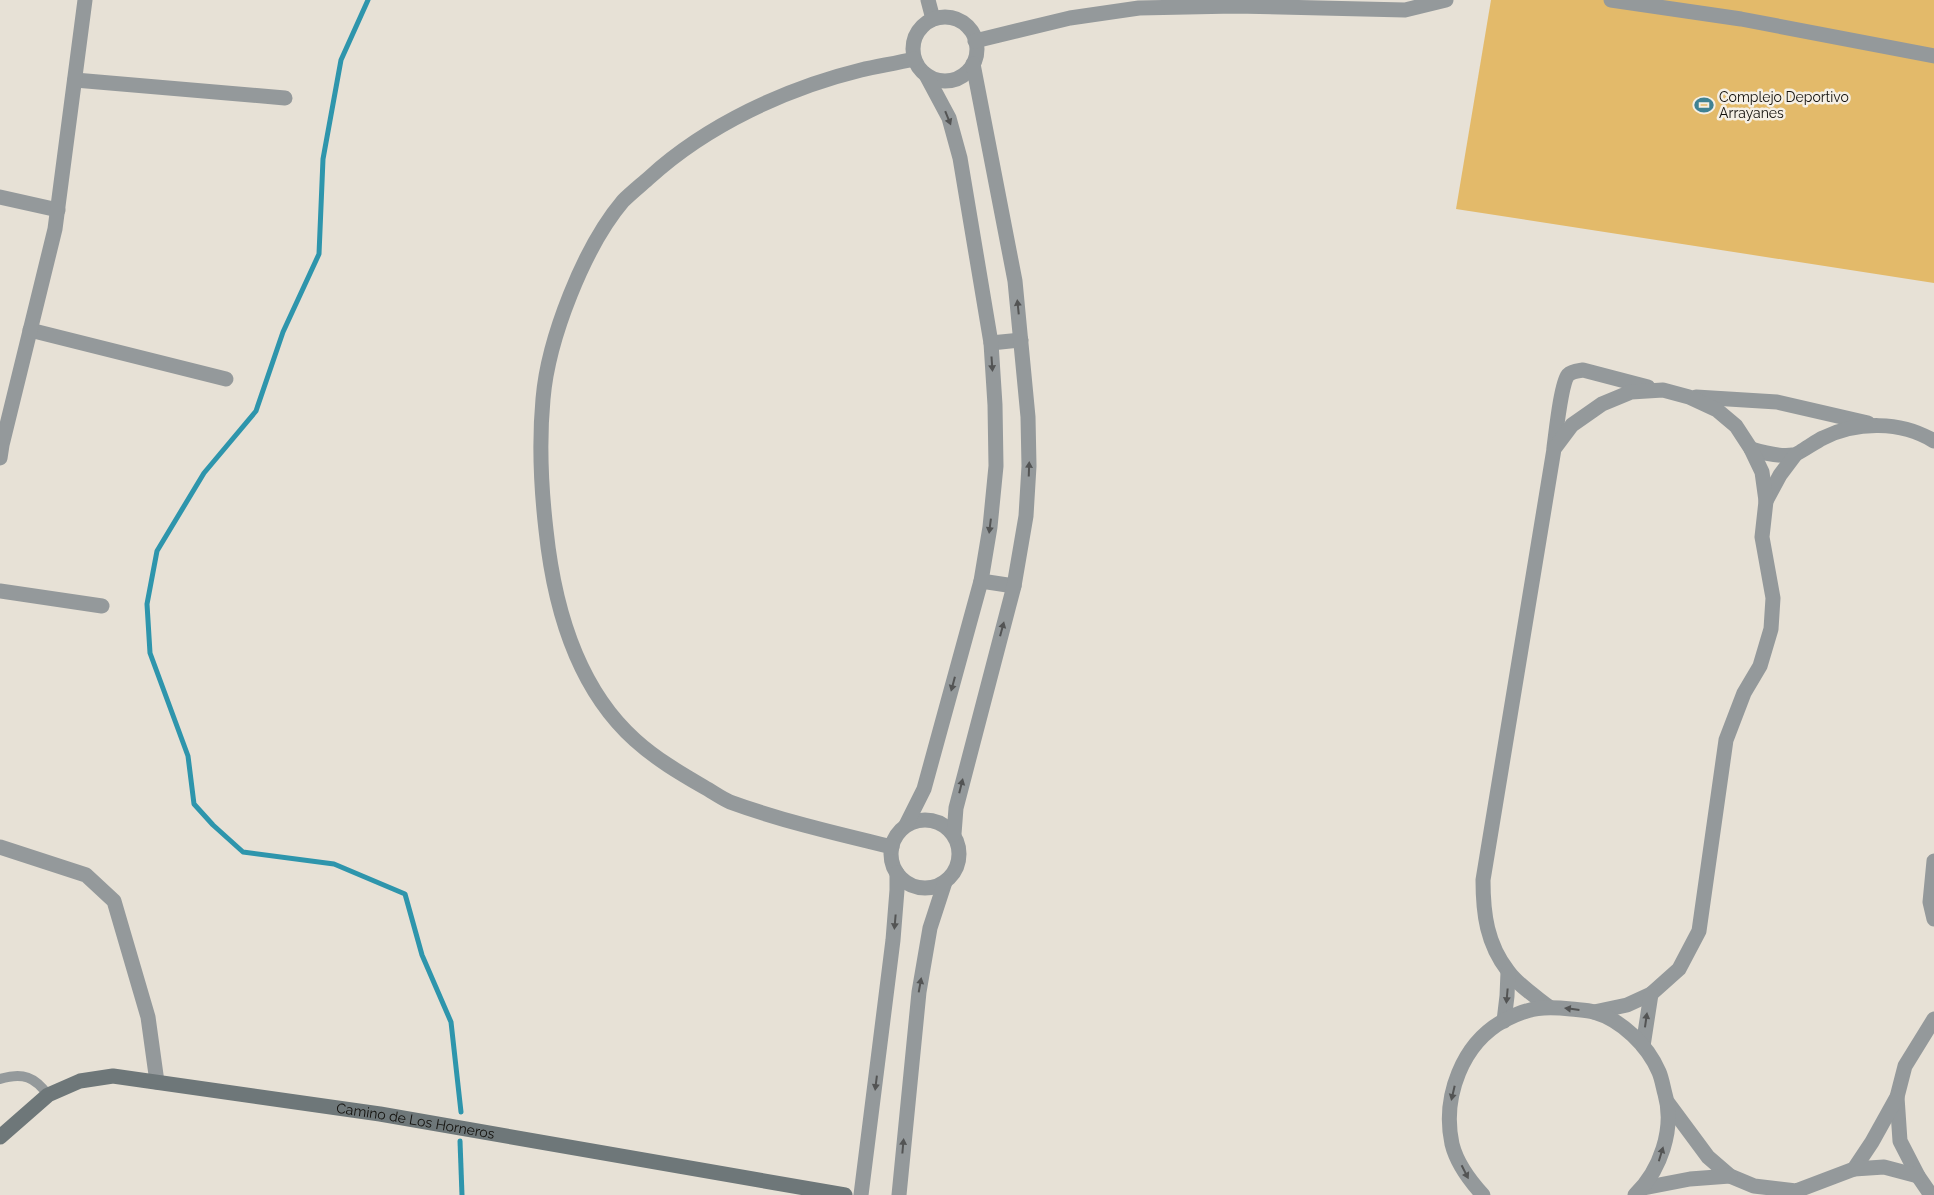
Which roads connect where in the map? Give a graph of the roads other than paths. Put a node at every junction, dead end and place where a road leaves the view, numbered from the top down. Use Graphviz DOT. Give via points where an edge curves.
graph roads {
  1 [pos="84,0"];
  2 [pos="928,0"];
  3 [pos="1446,0"];
  4 [pos="1611,0"];
  5 [pos="933,19"];
  6 [pos="976,41"];
  7 [pos="1934,56"];
  8 [pos="914,59"];
  9 [pos="973,64"];
  10 [pos="926,75"];
  11 [pos="75,80"];
  12 [pos="285,98"];
  13 [pos="0,198"];
  14 [pos="58,210"];
  15 [pos="30,330"];
  16 [pos="1022,340"];
  17 [pos="991,343"];
  18 [pos="226,378"];
  19 [pos="1663,390"];
  20 [pos="1689,397"];
  21 [pos="1878,425"];
  22 [pos="1930,436"];
  23 [pos="1554,449"];
  24 [pos="1751,449"];
  25 [pos="1795,455"];
  26 [pos="0,458"];
  27 [pos="1766,501"];
  28 [pos="981,580"];
  29 [pos="1014,586"];
  30 [pos="0,591"];
  31 [pos="102,606"];
  32 [pos="906,825"];
  33 [pos="954,834"];
  34 [pos="0,847"];
  35 [pos="892,847"];
  36 [pos="1934,861"];
  37 [pos="897,873"];
  38 [pos="944,882"];
  39 [pos="1934,919"];
  40 [pos="1508,972"];
  41 [pos="1651,994"];
  42 [pos="1549,1006"];
  43 [pos="1594,1012"];
  44 [pos="1934,1019"];
  45 [pos="1504,1021"];
  46 [pos="1643,1046"];
  47 [pos="2,1077"];
  48 [pos="157,1082"];
  49 [pos="48,1095"];
  50 [pos="1897,1097"];
  51 [pos="1668,1103"];
  52 [pos="0,1137"];
  53 [pos="1854,1169"];
  54 [pos="1730,1176"];
  55 [pos="1918,1176"];
  56 [pos="1639,1191"];
  57 [pos="845,1195"];
  58 [pos="861,1195"];
  59 [pos="899,1195"];
  60 [pos="1483,1195"];
  61 [pos="1931,1195"];
  1 -- 11 [label="street"];
  2 -- 5 [label="street"];
  3 -- 6 [label="street" via="1405,10 1235,6 1139,8 1070,18"];
  4 -- 7 [label="street" via="1741,19"];
  5 -- 6 [label="street" via="959,20"];
  5 -- 8 [label="street" via="918,31 914,40"];
  6 -- 9 [label="street"];
  8 -- 10 [label="street"];
  8 -- 35 [label="street" via="860,70 752,109 700,138 664,164 624,201 595,242 572,290 553,349 543,396 541,449 544,516 560,611 578,662 604,707 634,740 669,767 727,801"];
  9 -- 10 [label="street" via="968,71 952,80"];
  16 -- 9 [label="street, one-way" via="1015,281"];
  10 -- 17 [label="street, one-way" via="949,118 960,158"];
  11 -- 12 [label="street"];
  11 -- 14 [label="street"];
  13 -- 14 [label="street"];
  14 -- 15 [label="street"];
  15 -- 18 [label="street"];
  15 -- 26 [label="street"];
  16 -- 17 [label="street"];
  29 -- 16 [label="street, one-way" via="1026,516 1030,466"];
  17 -- 28 [label="street, one-way" via="996,466"];
  19 -- 20 [label="street"];
  19 -- 23 [label="street" via="1631,392 1602,404 1572,425"];
  19 -- 23 [label="street" via="1583,370 1572,372 1567,376 1563,390"];
  20 -- 21 [label="street" via="1777,402"];
  20 -- 24 [label="street" via="1717,410 1736,426"];
  21 -- 22 [label="street" via="1901,427"];
  21 -- 25 [label="street" via="1838,430"];
  23 -- 40 [label="street" via="1483,880 1483,911 1492,944"];
  24 -- 25 [label="street" via="1767,454"];
  24 -- 27 [label="street" via="1762,472"];
  25 -- 27 [label="street"];
  27 -- 41 [label="street" via="1762,537 1773,598 1771,629 1760,666 1744,693 1726,740 1699,931 1679,969"];
  28 -- 29 [label="street"];
  28 -- 32 [label="street, one-way" via="924,789"];
  33 -- 29 [label="street, one-way" via="956,808"];
  30 -- 31 [label="street"];
  32 -- 33 [label="street" via="932,820"];
  32 -- 35 [label="street" via="899,831"];
  33 -- 38 [label="street" via="959,860 952,876"];
  34 -- 48 [label="street" via="86,875 114,901 148,1017"];
  35 -- 37 [label="street" via="891,856"];
  36 -- 39 [label="street" via="1930,902"];
  37 -- 38 [label="street" via="919,888"];
  37 -- 58 [label="street, one-way" via="892,949"];
  59 -- 38 [label="street, one-way" via="919,992 930,928"];
  40 -- 42 [label="street"];
  40 -- 45 [label="street, one-way"];
  41 -- 43 [label="street" via="1627,1005"];
  46 -- 41 [label="street, one-way"];
  43 -- 42 [label="street, one-way"];
  42 -- 45 [label="street" via="1525,1011"];
  43 -- 46 [label="street" via="1621,1026"];
  44 -- 50 [label="street" via="1905,1066"];
  45 -- 60 [label="street, one-way" via="1476,1044 1457,1074 1449,1109 1452,1145 1467,1177"];
  46 -- 51 [label="street" via="1659,1073"];
  47 -- 49 [label="lane" via="33,1079"];
  48 -- 49 [label="street, Camino de Los Horneros" via="113,1076 80,1081"];
  48 -- 57 [label="street, Camino de Los Horneros" via="380,1114"];
  49 -- 52 [label="street, Camino de Los Horneros"];
  50 -- 53 [label="street"];
  50 -- 55 [label="street" via="1900,1141"];
  51 -- 54 [label="street" via="1708,1157"];
  56 -- 51 [label="street, one-way" via="1659,1162 1667,1133"];
  53 -- 54 [label="street" via="1796,1191 1754,1186"];
  53 -- 55 [label="street" via="1884,1167"];
  54 -- 56 [label="street" via="1690,1179"];
  55 -- 61 [label="street"];
}
